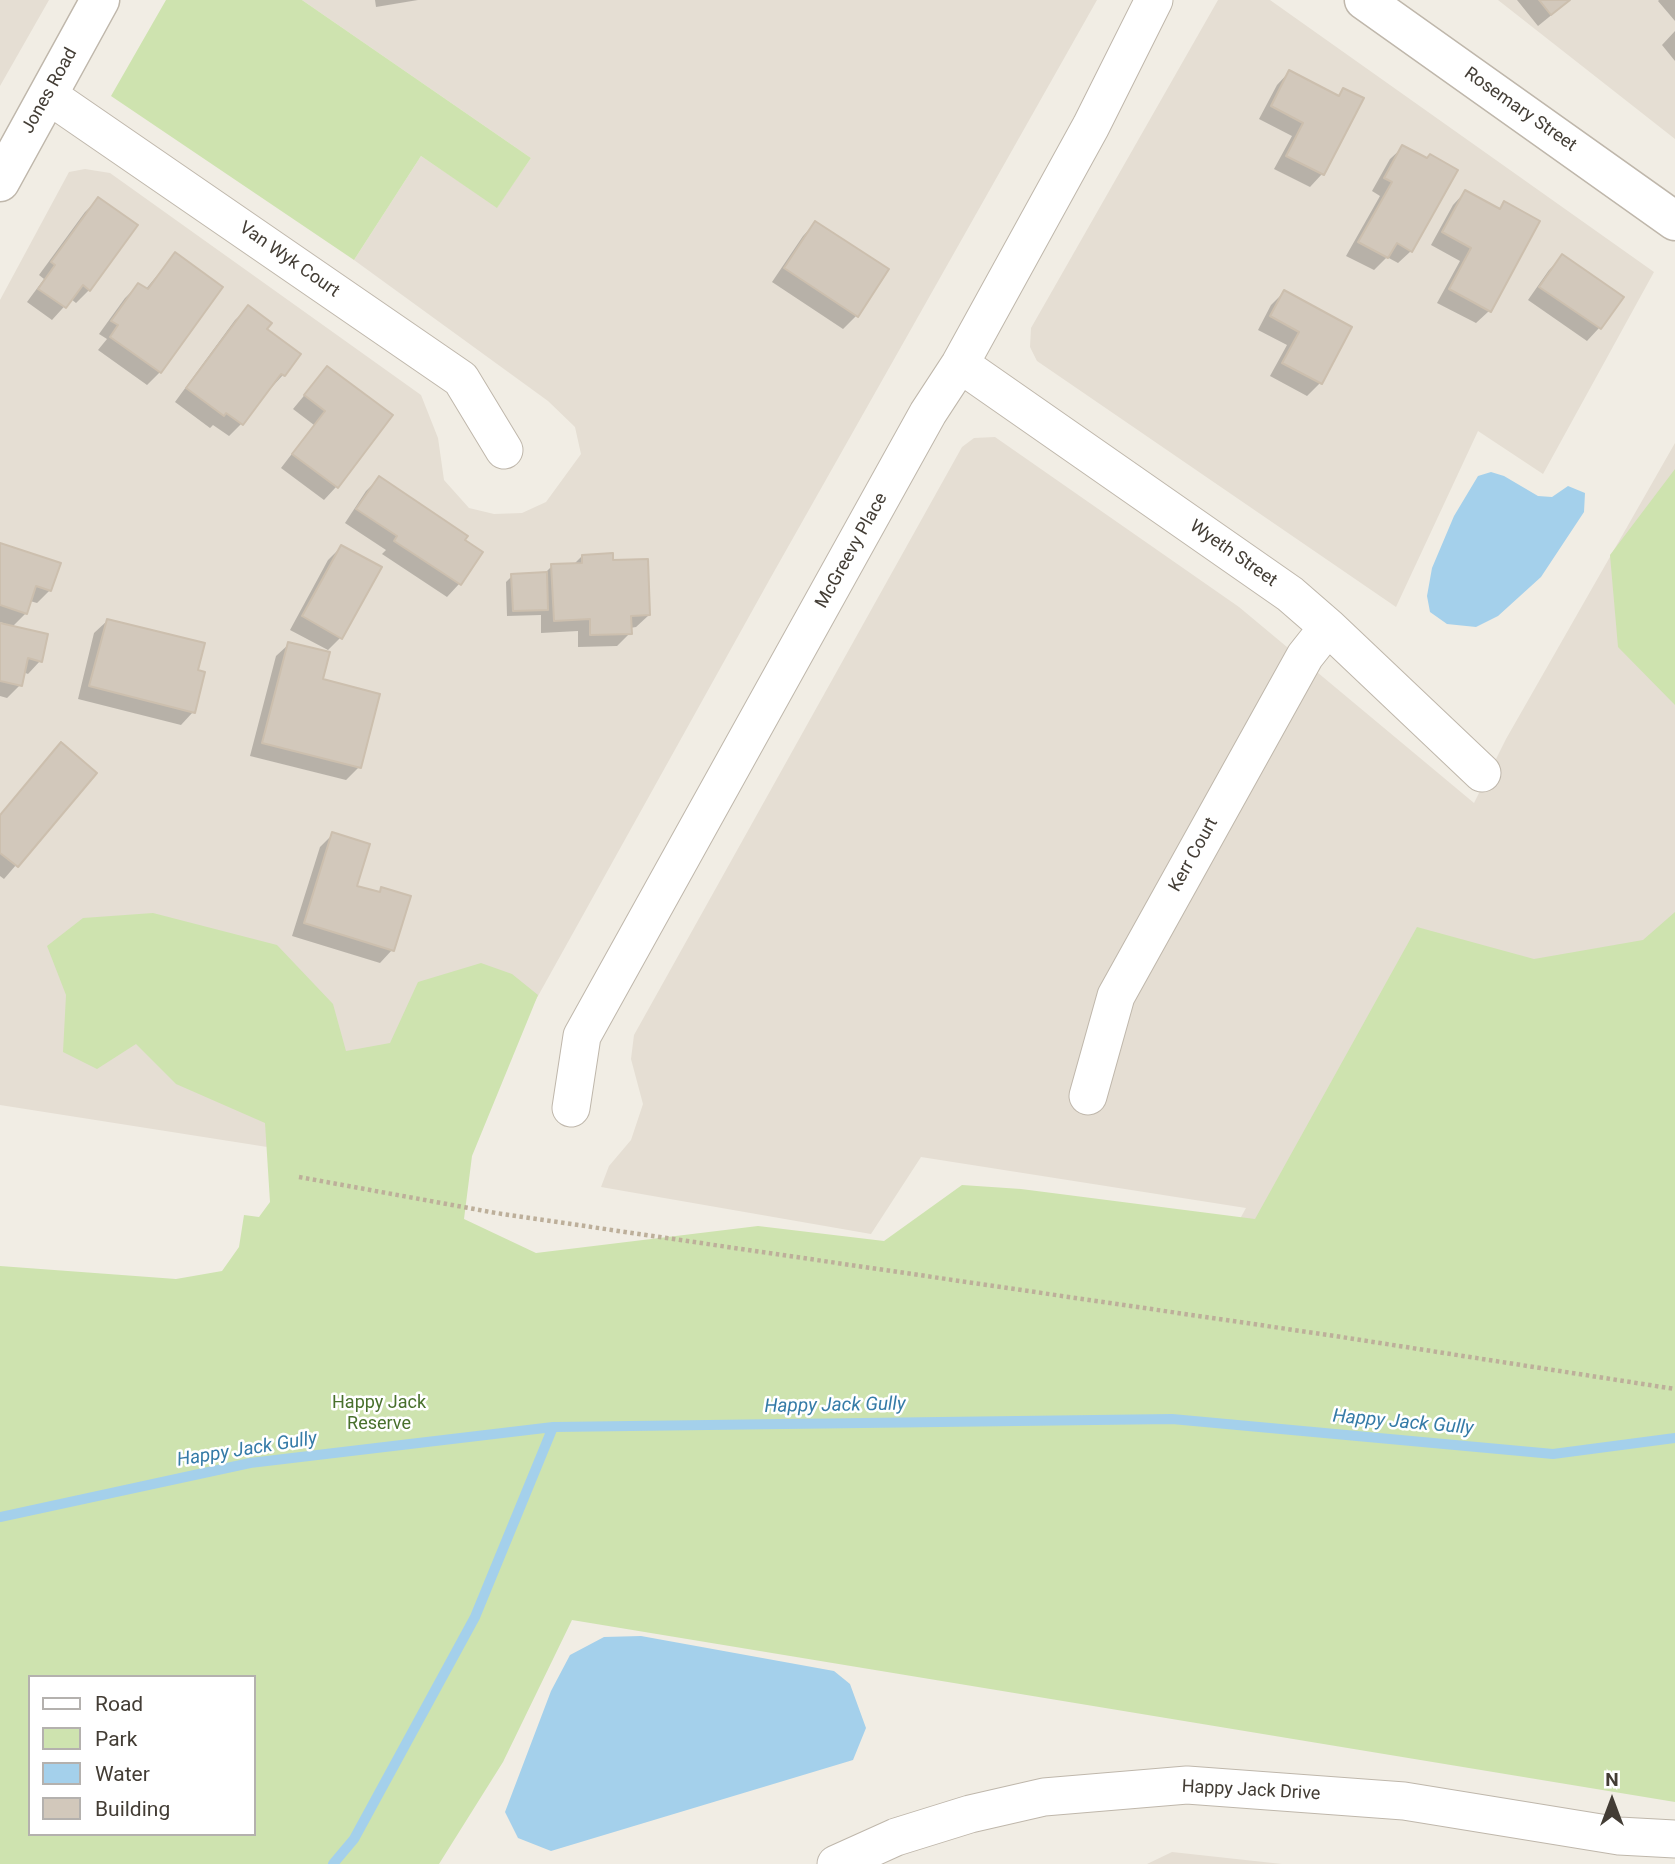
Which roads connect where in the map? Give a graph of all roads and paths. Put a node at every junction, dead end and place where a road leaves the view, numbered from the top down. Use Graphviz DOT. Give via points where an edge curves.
graph roads {
  1 [pos="100,0"];
  2 [pos="1154,0"];
  3 [pos="1364,0"];
  4 [pos="48,95"];
  5 [pos="0,182"];
  6 [pos="1675,221"];
  7 [pos="960,364"];
  8 [pos="504,450"];
  9 [pos="1328,627"];
  10 [pos="1482,773"];
  11 [pos="1088,1096"];
  12 [pos="571,1108"];
  13 [pos="299,1177"];
  14 [pos="1675,1389"];
  15 [pos="1675,1839"];
  16 [pos="1618,1850"];
  17 [pos="836,1864"];
  1 -- 4 [label="street, Jones Road"];
  2 -- 7 [label="street, McGreevy Place" via="1091,126"];
  3 -- 6 [label="street, Rosemary Street"];
  4 -- 5 [label="street, Jones Road"];
  4 -- 8 [label="street, Van Wyk Court" via="461,379"];
  7 -- 9 [label="street, Wyeth Street" via="1290,593"];
  7 -- 12 [label="street, McGreevy Place" via="928,413 582,1036"];
  9 -- 10 [label="street, Wyeth Street"];
  9 -- 11 [label="street, Kerr Court" via="1305,656 1116,996"];
  13 -- 14 [label="path" via="496,1213"];
  15 -- 16 [label="street, Happy Jack Drive"];
  16 -- 17 [label="street, Happy Jack Drive" via="1404,1801 1187,1785 1044,1797 896,1837"];
}
